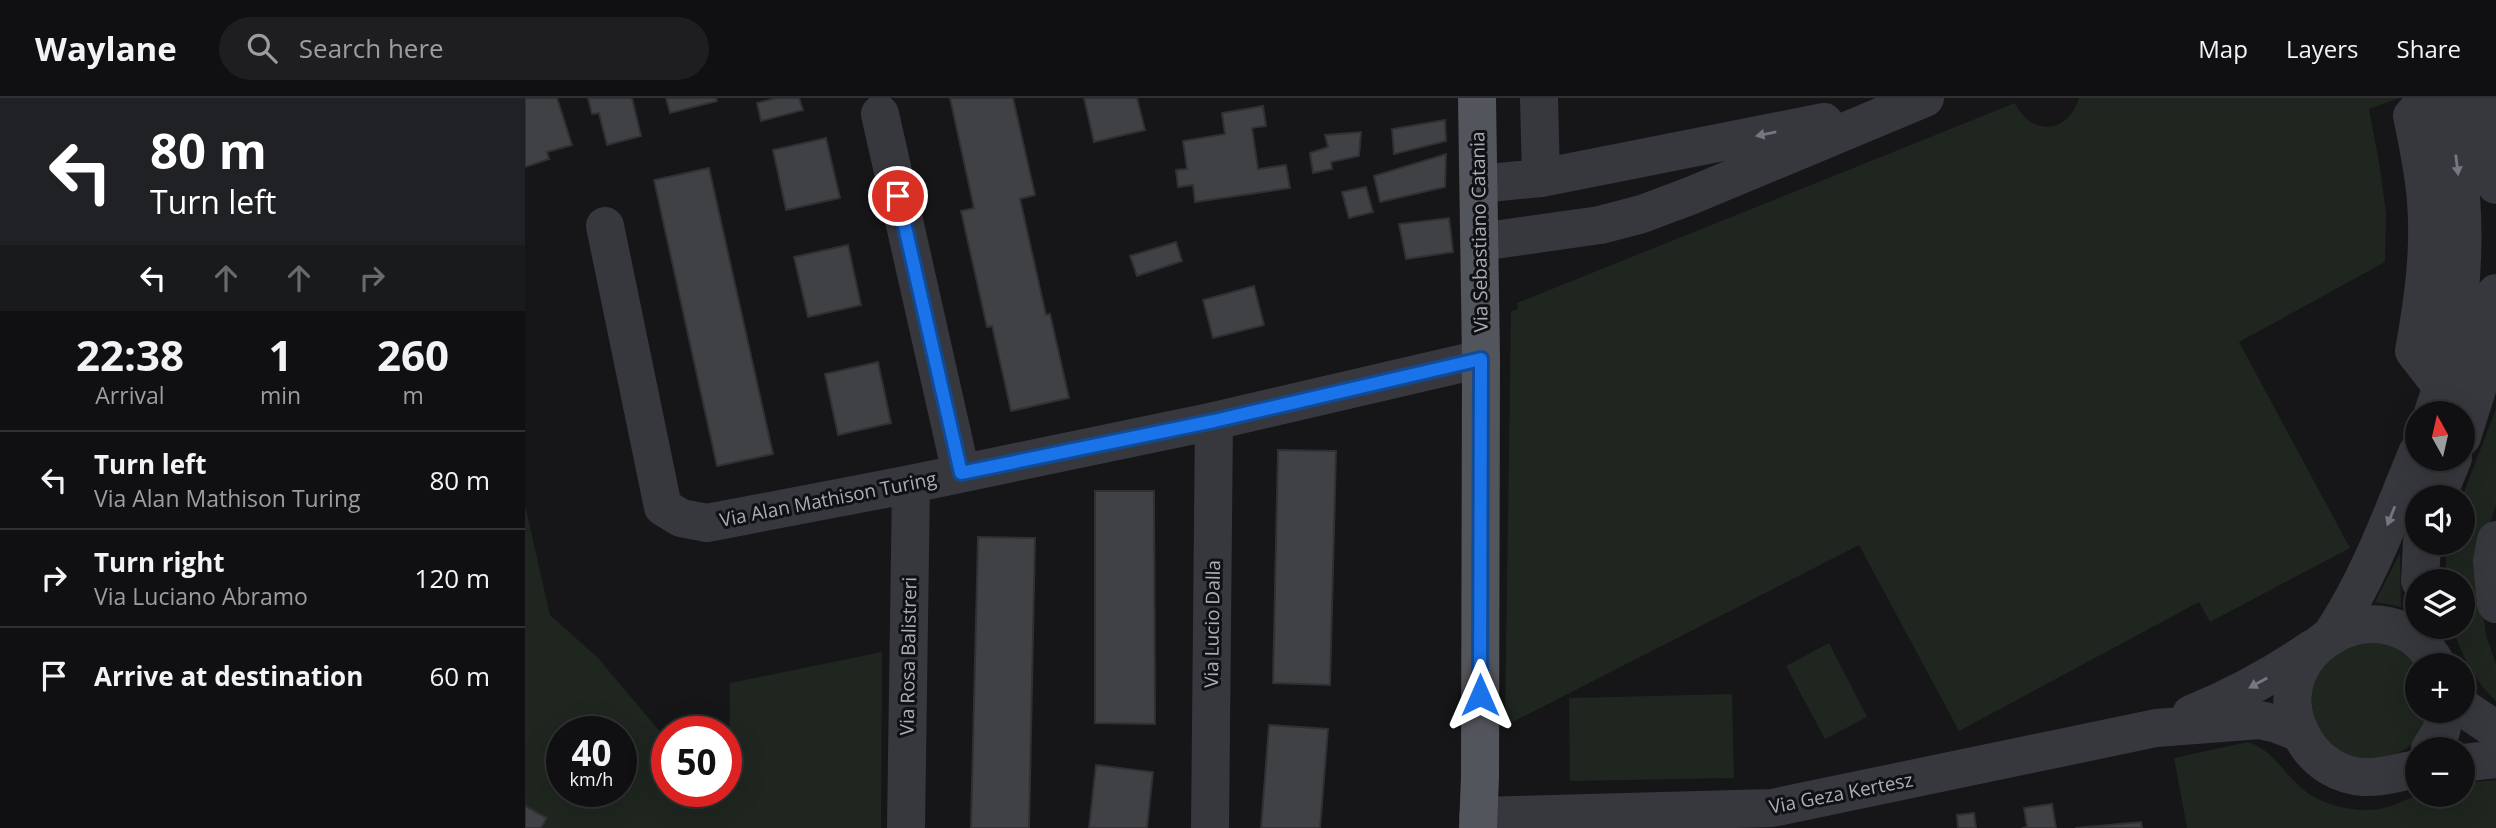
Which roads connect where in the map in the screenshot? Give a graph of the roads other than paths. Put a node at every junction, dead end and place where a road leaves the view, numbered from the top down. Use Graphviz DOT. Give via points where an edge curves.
graph roads {
  1 [pos="1477,98"];
  2 [pos="1539,98"];
  3 [pos="2428,98"];
  4 [pos="2444,98"];
  5 [pos="2481,98"];
  6 [pos="1915,102"];
  7 [pos="880,114"];
  8 [pos="2493,143"];
  9 [pos="1541,178"];
  10 [pos="1479,184"];
  11 [pos="2496,185"];
  12 [pos="605,226"];
  13 [pos="1480,242"];
  14 [pos="2496,293"];
  15 [pos="1481,359"];
  16 [pos="2438,400"];
  17 [pos="2473,401"];
  18 [pos="1214,421"];
  19 [pos="2410,471"];
  20 [pos="961,473"];
  21 [pos="911,484"];
  22 [pos="2496,540"];
  23 [pos="2496,604"];
  24 [pos="2324,640"];
  25 [pos="2432,650"];
  26 [pos="2475,716"];
  27 [pos="2156,728"];
  28 [pos="2496,730"];
  29 [pos="2300,733"];
  30 [pos="2496,760"];
  31 [pos="2475,762"];
  32 [pos="2405,768"];
  33 [pos="1773,818"];
  34 [pos="1478,822"];
  35 [pos="906,828"];
  36 [pos="1210,828"];
  1 -- 10 [label="main road, Via Sebastiano Catania"];
  2 -- 9 [label="street"];
  3 -- 16 [label="street" via="2412,116 2426,201 2427,251 2414,351"];
  4 -- 16 [label="street, one-way" via="2461,194 2462,250 2453,341"];
  5 -- 8 [label="street"];
  6 -- 9 [label="street, one-way"];
  6 -- 13 [label="street" via="1642,214 1600,225"];
  7 -- 20 [label="street"];
  8 -- 11 [label="street"];
  9 -- 10 [label="street"];
  10 -- 13 [label="main road, Via Sebastiano Catania"];
  12 -- 21 [label="street, Via Alan Mathison Turing" via="663,507 681,518 707,523"];
  13 -- 15 [label="main road, Via Sebastiano Catania"];
  14 -- 17 [label="street" via="2486,361"];
  15 -- 18 [label="street, Via Alan Mathison Turing"];
  15 -- 34 [label="main road, Via Sebastiano Catania"];
  18 -- 20 [label="street, Via Alan Mathison Turing"];
  18 -- 36 [label="street, Via Lucio Dalla"];
  19 -- 24 [label="street, one-way" via="2350,608"];
  20 -- 21 [label="street, Via Alan Mathison Turing"];
  21 -- 35 [label="street, Via Rosa Balistreri"];
  22 -- 23 [label="street" via="2492,561"];
  24 -- 25 [label="street" via="2350,627 2369,624 2387,626"];
  24 -- 27 [label="street, one-way" via="2232,697"];
  24 -- 29 [label="street" via="2304,662 2294,688 2294,716"];
  26 -- 28 [label="street"];
  27 -- 29 [label="street" via="2260,720"];
  27 -- 33 [label="street, Via Geza Kertesz"];
  29 -- 32 [label="street" via="2318,757 2343,773 2382,777"];
  30 -- 31 [label="street"];
  33 -- 34 [label="street, Via Geza Kertesz"];
}
